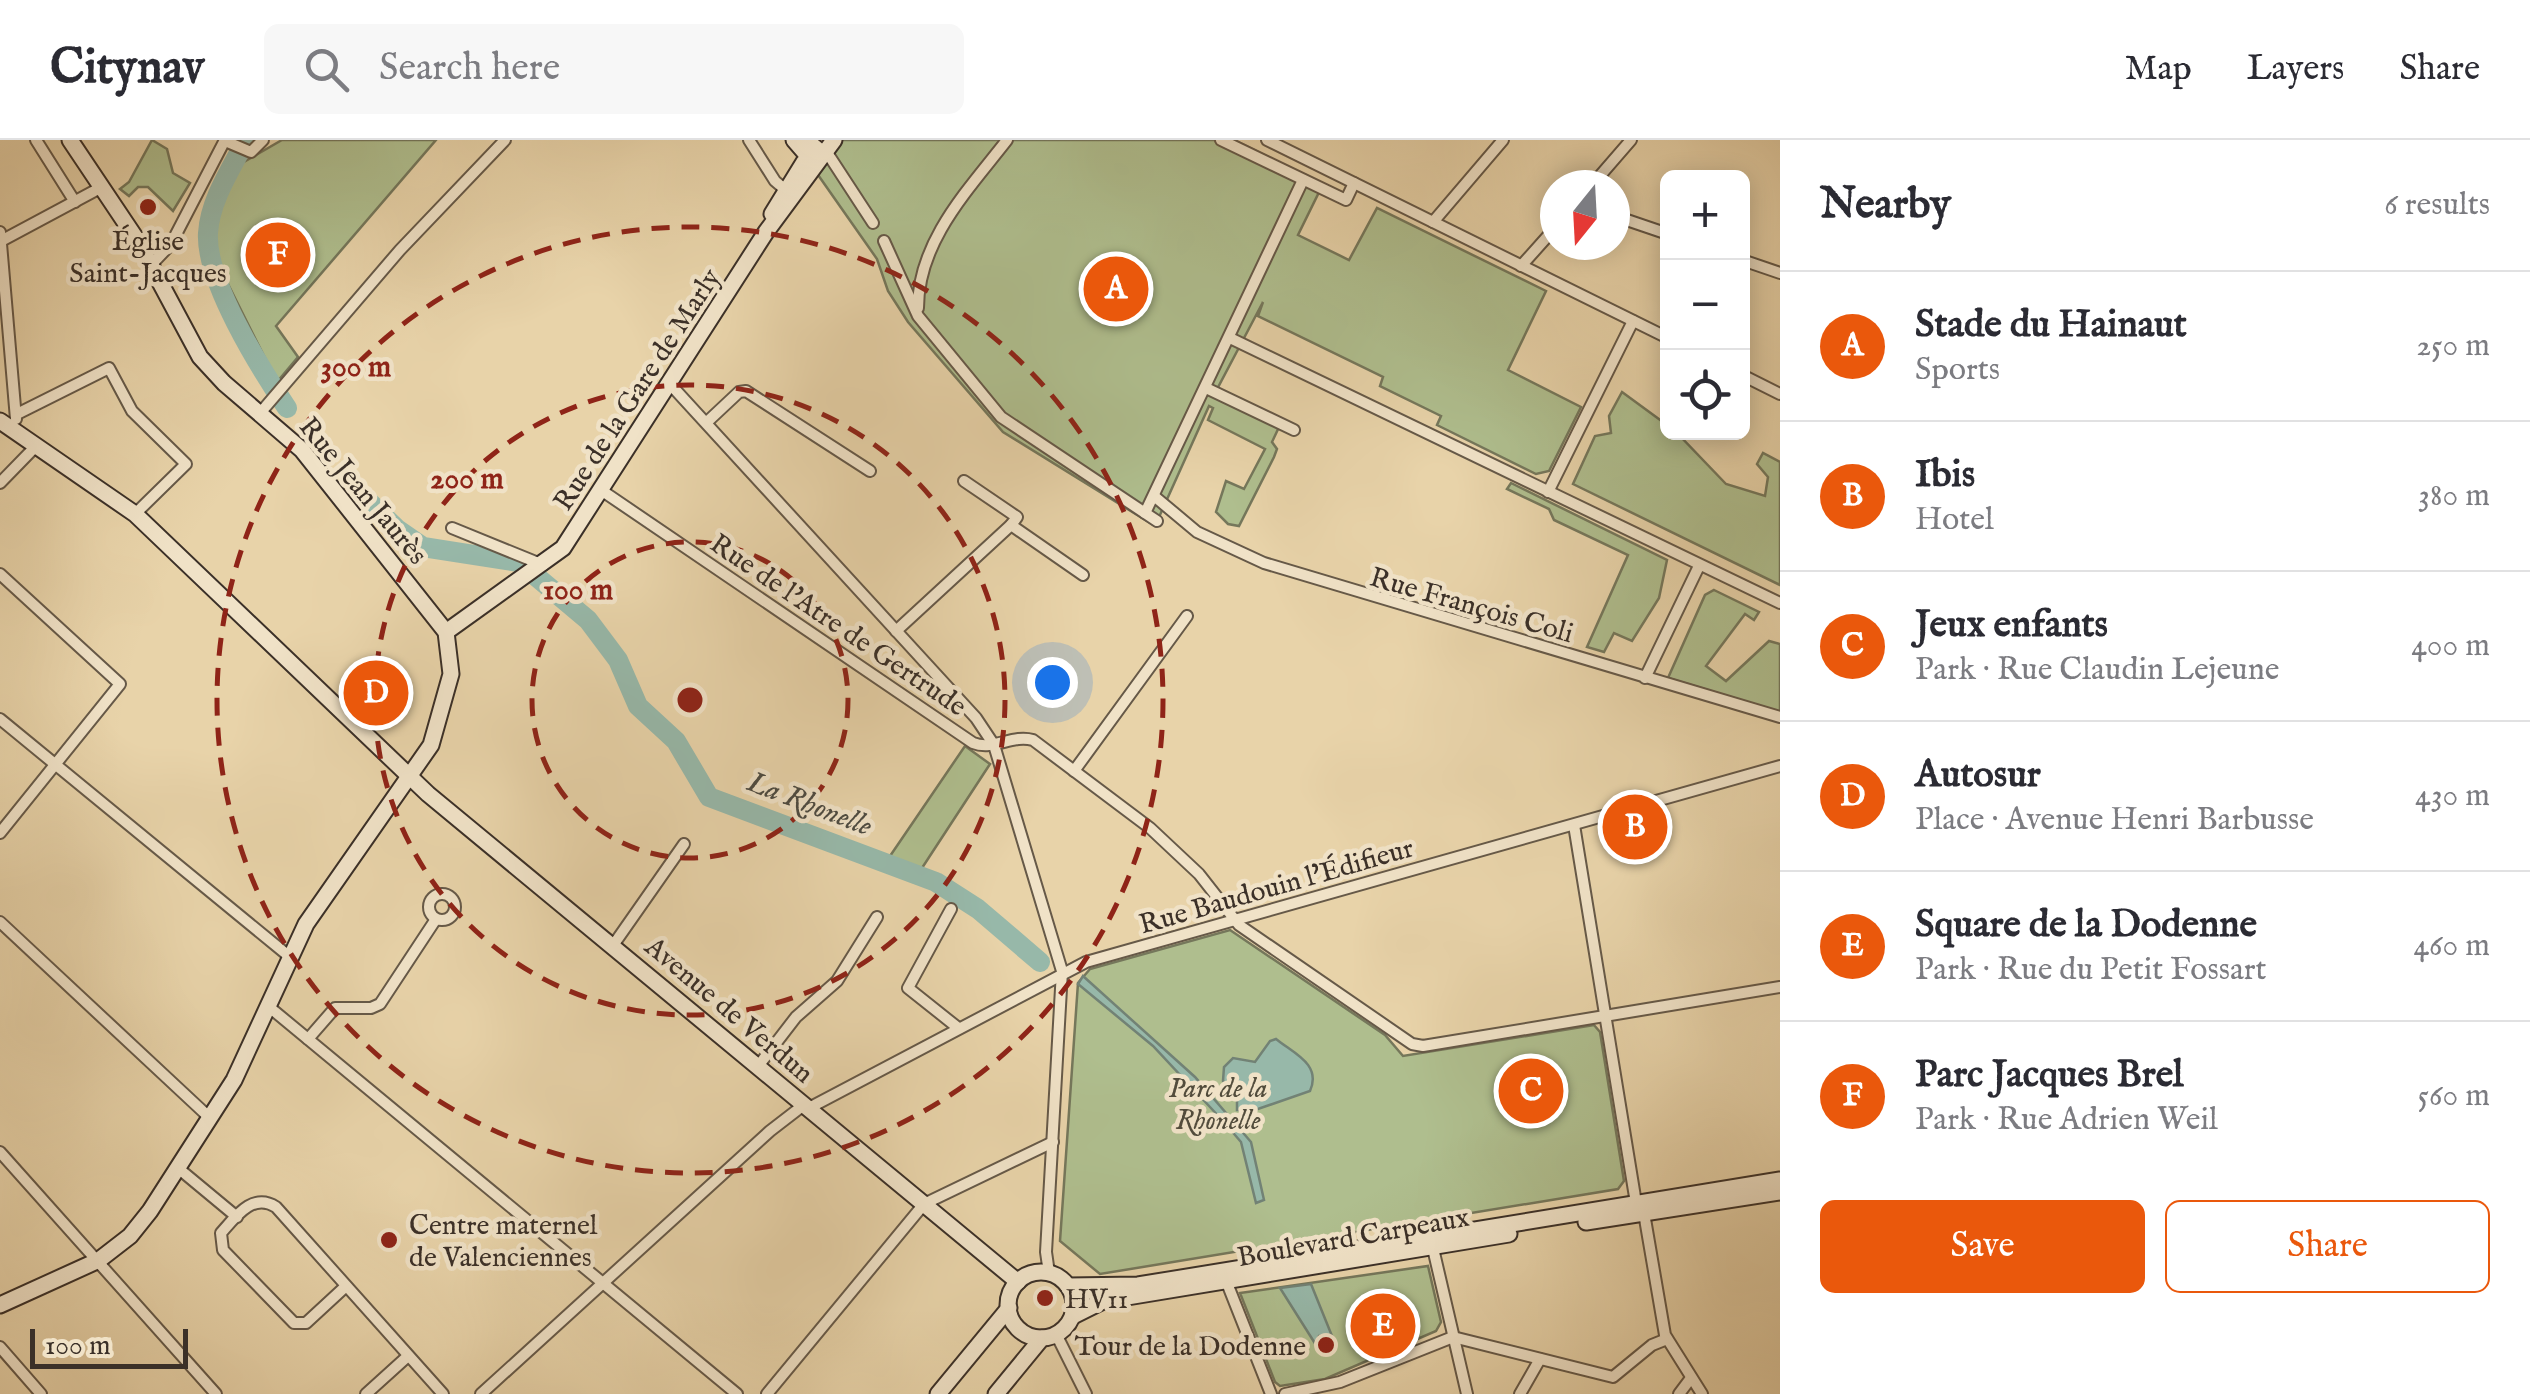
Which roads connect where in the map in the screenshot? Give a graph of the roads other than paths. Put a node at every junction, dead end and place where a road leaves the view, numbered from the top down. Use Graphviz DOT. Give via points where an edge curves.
graph roads {
  1 [pos="36,140"];
  2 [pos="70,140"];
  3 [pos="262,140"];
  4 [pos="504,140"];
  5 [pos="749,140"];
  6 [pos="794,140"];
  7 [pos="1007,140"];
  8 [pos="1221,140"];
  9 [pos="1267,140"];
  10 [pos="1503,140"];
  11 [pos="1630,140"];
  12 [pos="228,142"];
  13 [pos="819,149"];
  14 [pos="1605,170"];
  15 [pos="1303,180"];
  16 [pos="1354,183"];
  17 [pos="100,188"];
  18 [pos="788,192"];
  19 [pos="75,202"];
  20 [pos="1630,221"];
  21 [pos="1433,222"];
  22 [pos="873,223"];
  23 [pos="1660,231"];
  24 [pos="0,232"];
  25 [pos="1,241"];
  26 [pos="884,241"];
  27 [pos="1540,245"];
  28 [pos="1750,263"];
  29 [pos="151,265"];
  30 [pos="1521,266"];
  31 [pos="1780,273"];
  32 [pos="918,316"];
  33 [pos="1632,321"];
  34 [pos="1660,334"];
  35 [pos="1230,338"];
  36 [pos="1750,379"];
  37 [pos="670,384"];
  38 [pos="1206,388"];
  39 [pos="1780,394"];
  40 [pos="261,412"];
  41 [pos="10,421"];
  42 [pos="707,422"];
  43 [pos="1294,430"];
  44 [pos="37,446"];
  45 [pos="870,471"];
  46 [pos="964,481"];
  47 [pos="0,484"];
  48 [pos="601,490"];
  49 [pos="1548,492"];
  50 [pos="1154,496"];
  51 [pos="135,514"];
  52 [pos="1145,514"];
  53 [pos="1157,521"];
  54 [pos="1011,525"];
  55 [pos="452,528"];
  56 [pos="1699,566"];
  57 [pos="541,567"];
  58 [pos="0,574"];
  59 [pos="1083,575"];
  60 [pos="1760,596"];
  61 [pos="1780,603"];
  62 [pos="1780,611"];
  63 [pos="1187,616"];
  64 [pos="896,631"];
  65 [pos="446,632"];
  66 [pos="1645,678"];
  67 [pos="1780,718"];
  68 [pos="0,719"];
  69 [pos="994,746"];
  70 [pos="56,765"];
  71 [pos="1780,766"];
  72 [pos="1074,770"];
  73 [pos="408,776"];
  74 [pos="1574,825"];
  75 [pos="0,833"];
  76 [pos="684,844"];
  77 [pos="952,909"];
  78 [pos="877,917"];
  79 [pos="436,919"];
  80 [pos="1234,920"];
  81 [pos="0,922"];
  82 [pos="614,944"];
  83 [pos="290,957"];
  84 [pos="1062,972"];
  85 [pos="1780,988"];
  86 [pos="268,1006"];
  87 [pos="1606,1016"];
  88 [pos="957,1027"];
  89 [pos="308,1039"];
  90 [pos="759,1064"];
  91 [pos="807,1106"];
  92 [pos="210,1118"];
  93 [pos="1053,1142"];
  94 [pos="0,1152"];
  95 [pos="178,1168"];
  96 [pos="1780,1180"];
  97 [pos="1780,1192"];
  98 [pos="924,1204"];
  99 [pos="1640,1208"];
  100 [pos="237,1216"];
  101 [pos="1432,1243"];
  102 [pos="99,1260"];
  103 [pos="1048,1273"];
  104 [pos="1018,1282"];
  105 [pos="602,1283"];
  106 [pos="1227,1283"];
  107 [pos="1068,1286"];
  108 [pos="345,1287"];
  109 [pos="0,1305"];
  110 [pos="1009,1308"];
  111 [pos="1072,1316"];
  112 [pos="1049,1336"];
  113 [pos="1453,1337"];
  114 [pos="1667,1339"];
  115 [pos="0,1348"];
  116 [pos="408,1356"];
  117 [pos="1540,1359"];
  118 [pos="1691,1378"];
  119 [pos="1309,1391"];
  120 [pos="41,1394"];
  121 [pos="216,1394"];
  122 [pos="366,1394"];
  123 [pos="443,1394"];
  124 [pos="480,1394"];
  125 [pos="737,1394"];
  126 [pos="767,1394"];
  127 [pos="938,1394"];
  128 [pos="996,1394"];
  129 [pos="1086,1394"];
  130 [pos="1271,1394"];
  131 [pos="1284,1394"];
  132 [pos="1467,1394"];
  133 [pos="1520,1394"];
  134 [pos="1678,1394"];
  135 [pos="1702,1394"];
  1 -- 19 [label="street"];
  2 -- 17 [label="main road, Rue Jean Jaurès"];
  3 -- 12 [label="street" via="249,151"];
  4 -- 40 [label="street"];
  5 -- 18 [label="street"];
  6 -- 13 [label="main road"];
  7 -- 32 [label="street" via="936,239"];
  8 -- 15 [label="street"];
  9 -- 16 [label="street"];
  10 -- 21 [label="street"];
  11 -- 14 [label="street"];
  12 -- 29 [label="street" via="172,244"];
  13 -- 18 [label="main road, Rue de la Gare de Marly"];
  13 -- 22 [label="street"];
  15 -- 16 [label="street" via="1346,200"];
  15 -- 35 [label="street"];
  16 -- 21 [label="street"];
  17 -- 19 [label="street"];
  17 -- 29 [label="main road, Rue Jean Jaurès"];
  18 -- 37 [label="main road, Rue de la Gare de Marly"];
  19 -- 25 [label="street"];
  20 -- 23 [label="street"];
  21 -- 30 [label="street"];
  24 -- 25 [label="street"];
  25 -- 41 [label="street"];
  26 -- 32 [label="street"];
  27 -- 30 [label="street"];
  28 -- 31 [label="street"];
  29 -- 40 [label="main road, Rue Jean Jaurès" via="200,357"];
  30 -- 33 [label="street"];
  32 -- 52 [label="street" via="1010,425"];
  33 -- 34 [label="street"];
  33 -- 49 [label="street"];
  35 -- 38 [label="street"];
  35 -- 49 [label="street"];
  36 -- 39 [label="street"];
  37 -- 42 [label="street"];
  37 -- 48 [label="main road, Rue de la Gare de Marly"];
  38 -- 43 [label="street"];
  38 -- 50 [label="street"];
  40 -- 65 [label="main road, Rue Jean Jaurès" via="308,456"];
  41 -- 44 [label="main road, Avenue de Verdun"];
  41 -- 51 [label="street" via="110,368 132,411 186,464"];
  42 -- 45 [label="street" via="746,391"];
  42 -- 64 [label="street"];
  44 -- 47 [label="street"];
  44 -- 51 [label="main road, Avenue de Verdun"];
  46 -- 54 [label="street" via="1017,517"];
  48 -- 57 [label="main road, Rue de la Gare de Marly" via="564,548"];
  48 -- 69 [label="street, Rue de l'Atre de Gertrude" via="969,740"];
  49 -- 56 [label="street"];
  50 -- 52 [label="street"];
  50 -- 66 [label="street, Rue François Coli" via="1197,532 1264,564"];
  51 -- 73 [label="main road, Avenue de Verdun"];
  52 -- 53 [label="street"];
  54 -- 59 [label="street"];
  54 -- 64 [label="street"];
  55 -- 57 [label="street"];
  56 -- 60 [label="street"];
  56 -- 66 [label="street"];
  57 -- 65 [label="main road, Rue de la Gare de Marly"];
  58 -- 70 [label="street" via="114,676 119,690"];
  60 -- 61 [label="street"];
  60 -- 62 [label="street"];
  63 -- 72 [label="street"];
  64 -- 69 [label="street"];
  65 -- 73 [label="main road" via="452,664 445,708"];
  66 -- 67 [label="street, Rue François Coli"];
  68 -- 70 [label="street"];
  69 -- 72 [label="street, Rue de l'Atre de Gertrude" via="1030,738"];
  69 -- 84 [label="street"];
  70 -- 75 [label="street"];
  70 -- 83 [label="street"];
  71 -- 74 [label="street, Rue Baudouin l'Édifieur"];
  72 -- 80 [label="street, Rue de l'Atre de Gertrude" via="1194,869"];
  73 -- 82 [label="main road, Avenue de Verdun"];
  73 -- 83 [label="main road"];
  74 -- 80 [label="street, Rue Baudouin l'Édifieur"];
  74 -- 87 [label="street"];
  76 -- 82 [label="street"];
  77 -- 88 [label="street" via="908,988"];
  78 -- 90 [label="street" via="837,982 796,1017"];
  79 -- 89 [label="street" via="380,1004 339,1006"];
  80 -- 84 [label="street, Rue Baudouin l'Édifieur"];
  80 -- 87 [label="street, Rue de l'Atre de Gertrude" via="1416,1046"];
  81 -- 92 [label="street"];
  82 -- 90 [label="main road, Avenue de Verdun"];
  83 -- 86 [label="main road"];
  84 -- 88 [label="street, Rue Baudouin l'Édifieur"];
  84 -- 93 [label="street"];
  85 -- 87 [label="street, Rue de l'Atre de Gertrude"];
  86 -- 89 [label="street"];
  86 -- 92 [label="main road"];
  87 -- 99 [label="street"];
  88 -- 91 [label="street, Rue Baudouin l'Édifieur"];
  89 -- 105 [label="street"];
  90 -- 91 [label="main road, Avenue de Verdun"];
  91 -- 98 [label="main road, Avenue de Verdun"];
  91 -- 105 [label="street, Rue Baudouin l'Édifieur" via="770,1131"];
  92 -- 95 [label="main road"];
  93 -- 98 [label="street"];
  93 -- 103 [label="street"];
  94 -- 102 [label="street"];
  95 -- 100 [label="street"];
  95 -- 102 [label="main road" via="136,1229"];
  96 -- 99 [label="main road, Boulevard Carpeaux"];
  97 -- 99 [label="main road, Boulevard Carpeaux"];
  98 -- 104 [label="main road, Avenue de Verdun"];
  98 -- 126 [label="street"];
  99 -- 101 [label="main road, Boulevard Carpeaux"];
  99 -- 114 [label="street"];
  100 -- 108 [label="street" via="260,1200 276,1207"];
  100 -- 108 [label="street" via="222,1233 221,1247 292,1322 306,1323"];
  101 -- 106 [label="main road, Boulevard Carpeaux"];
  101 -- 107 [label="main road, Boulevard Carpeaux" via="1138,1285"];
  101 -- 113 [label="street"];
  102 -- 109 [label="main road"];
  102 -- 121 [label="street"];
  103 -- 104 [label="main road"];
  103 -- 107 [label="main road"];
  104 -- 110 [label="main road"];
  105 -- 124 [label="street, Rue Baudouin l'Édifieur"];
  105 -- 125 [label="street"];
  106 -- 111 [label="main road, Boulevard Carpeaux" via="1103,1302"];
  106 -- 130 [label="street"];
  107 -- 111 [label="main road"];
  108 -- 116 [label="street"];
  110 -- 112 [label="main road" via="1022,1332"];
  110 -- 127 [label="main road"];
  111 -- 112 [label="main road"];
  112 -- 128 [label="main road"];
  112 -- 129 [label="street"];
  113 -- 117 [label="street"];
  113 -- 119 [label="street"];
  113 -- 132 [label="street"];
  114 -- 117 [label="street" via="1616,1377"];
  114 -- 118 [label="street"];
  115 -- 120 [label="street"];
  116 -- 122 [label="street"];
  116 -- 123 [label="street"];
  117 -- 133 [label="street"];
  118 -- 134 [label="street"];
  118 -- 135 [label="street"];
  119 -- 131 [label="street"];
}
